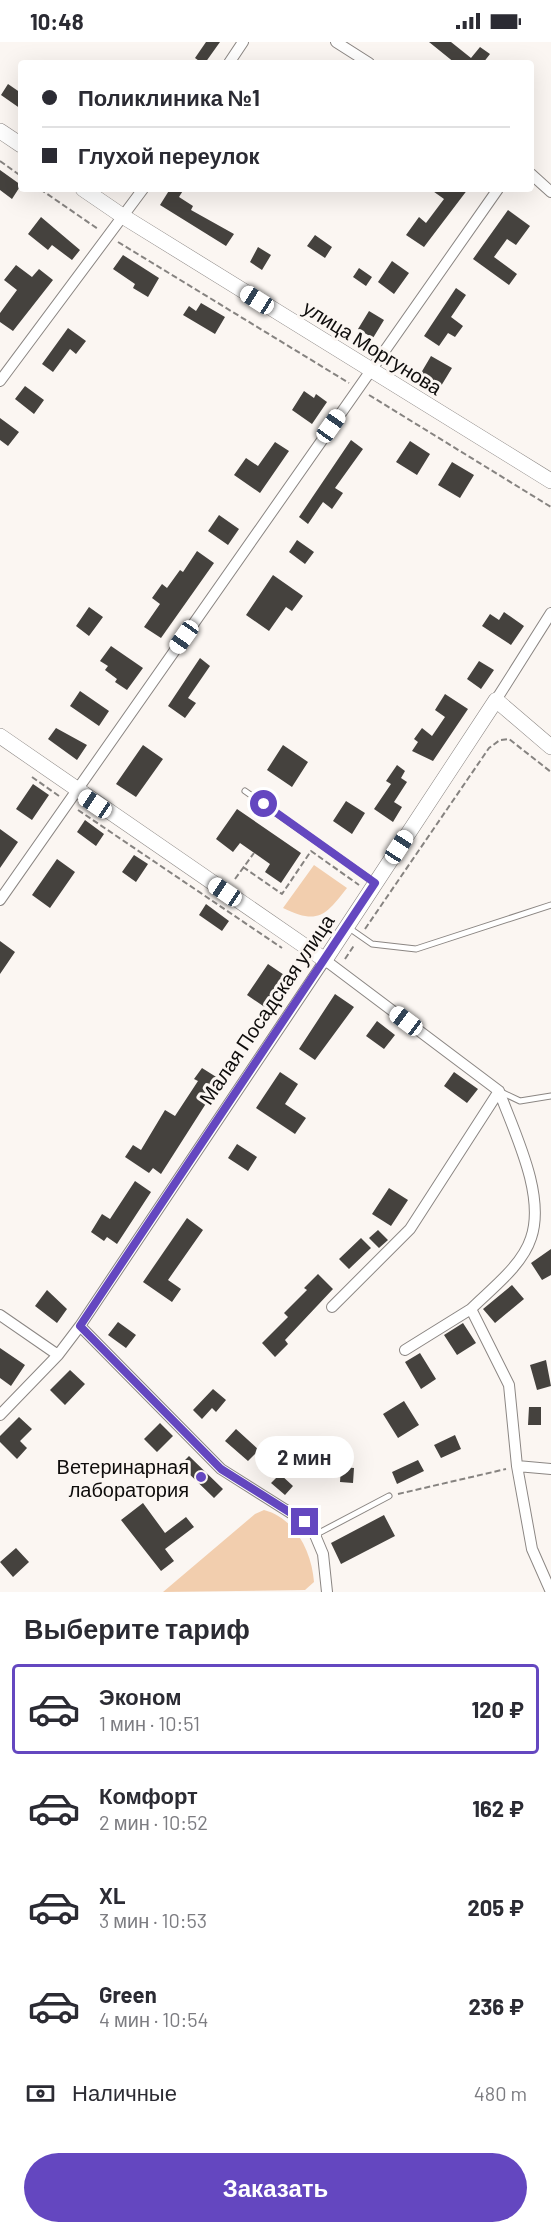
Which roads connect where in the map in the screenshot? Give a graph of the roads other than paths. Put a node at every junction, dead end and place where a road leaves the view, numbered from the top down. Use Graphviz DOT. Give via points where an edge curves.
graph roads {
  1 [pos="243,42"];
  2 [pos="336,42"];
  3 [pos="231,60"];
  4 [pos="364,60"];
  5 [pos="0,131"];
  6 [pos="18,144"];
  7 [pos="534,177"];
  8 [pos="87,192"];
  9 [pos="141,192"];
  10 [pos="496,192"];
  11 [pos="551,192"];
  12 [pos="124,217"];
  13 [pos="369,370"];
  14 [pos="0,381"];
  15 [pos="551,481"];
  16 [pos="551,613"];
  17 [pos="496,700"];
  18 [pos="0,736"];
  19 [pos="551,747"];
  20 [pos="245,791"];
  21 [pos="73,797"];
  22 [pos="372,888"];
  23 [pos="0,900"];
  24 [pos="551,905"];
  25 [pos="347,926"];
  26 [pos="328,962"];
  27 [pos="499,1091"];
  28 [pos="551,1096"];
  29 [pos="332,1307"];
  30 [pos="471,1309"];
  31 [pos="0,1315"];
  32 [pos="80,1326"];
  33 [pos="405,1350"];
  34 [pos="58,1355"];
  35 [pos="0,1415"];
  36 [pos="517,1466"];
  37 [pos="551,1469"];
  38 [pos="389,1497"];
  39 [pos="315,1535"];
  40 [pos="327,1592"];
  41 [pos="551,1592"];
  1 -- 3 [label="street"];
  2 -- 4 [label="street"];
  5 -- 6 [label="main road"];
  7 -- 11 [label="street"];
  8 -- 12 [label="main road, улица Моргунова"];
  9 -- 12 [label="street"];
  10 -- 13 [label="street"];
  12 -- 13 [label="main road, улица Моргунова"];
  12 -- 14 [label="street"];
  13 -- 15 [label="main road, улица Моргунова"];
  13 -- 21 [label="street"];
  16 -- 17 [label="street, Малая Посадская улица"];
  17 -- 19 [label="main road"];
  17 -- 22 [label="main road, Малая Посадская улица"];
  18 -- 21 [label="main road"];
  20 -- 22 [label="lane"];
  21 -- 23 [label="street"];
  21 -- 26 [label="main road"];
  22 -- 25 [label="main road, Малая Посадская улица"];
  24 -- 25 [label="lane" via="416,949 372,944"];
  25 -- 26 [label="main road, Малая Посадская улица"];
  26 -- 27 [label="street"];
  26 -- 32 [label="street, Малая Посадская улица"];
  27 -- 28 [label="lane" via="520,1101"];
  27 -- 29 [label="street" via="410,1229"];
  27 -- 30 [label="street" via="529,1173 536,1211 531,1239 515,1264"];
  30 -- 33 [label="street"];
  30 -- 36 [label="street" via="509,1385"];
  31 -- 34 [label="street"];
  32 -- 34 [label="street, Малая Посадская улица"];
  32 -- 39 [label="street" via="221,1469 305,1522"];
  34 -- 35 [label="street, Малая Посадская улица"];
  36 -- 37 [label="street"];
  36 -- 41 [label="street" via="532,1549"];
  38 -- 39 [label="lane"];
  39 -- 40 [label="street" via="323,1554"];
}
